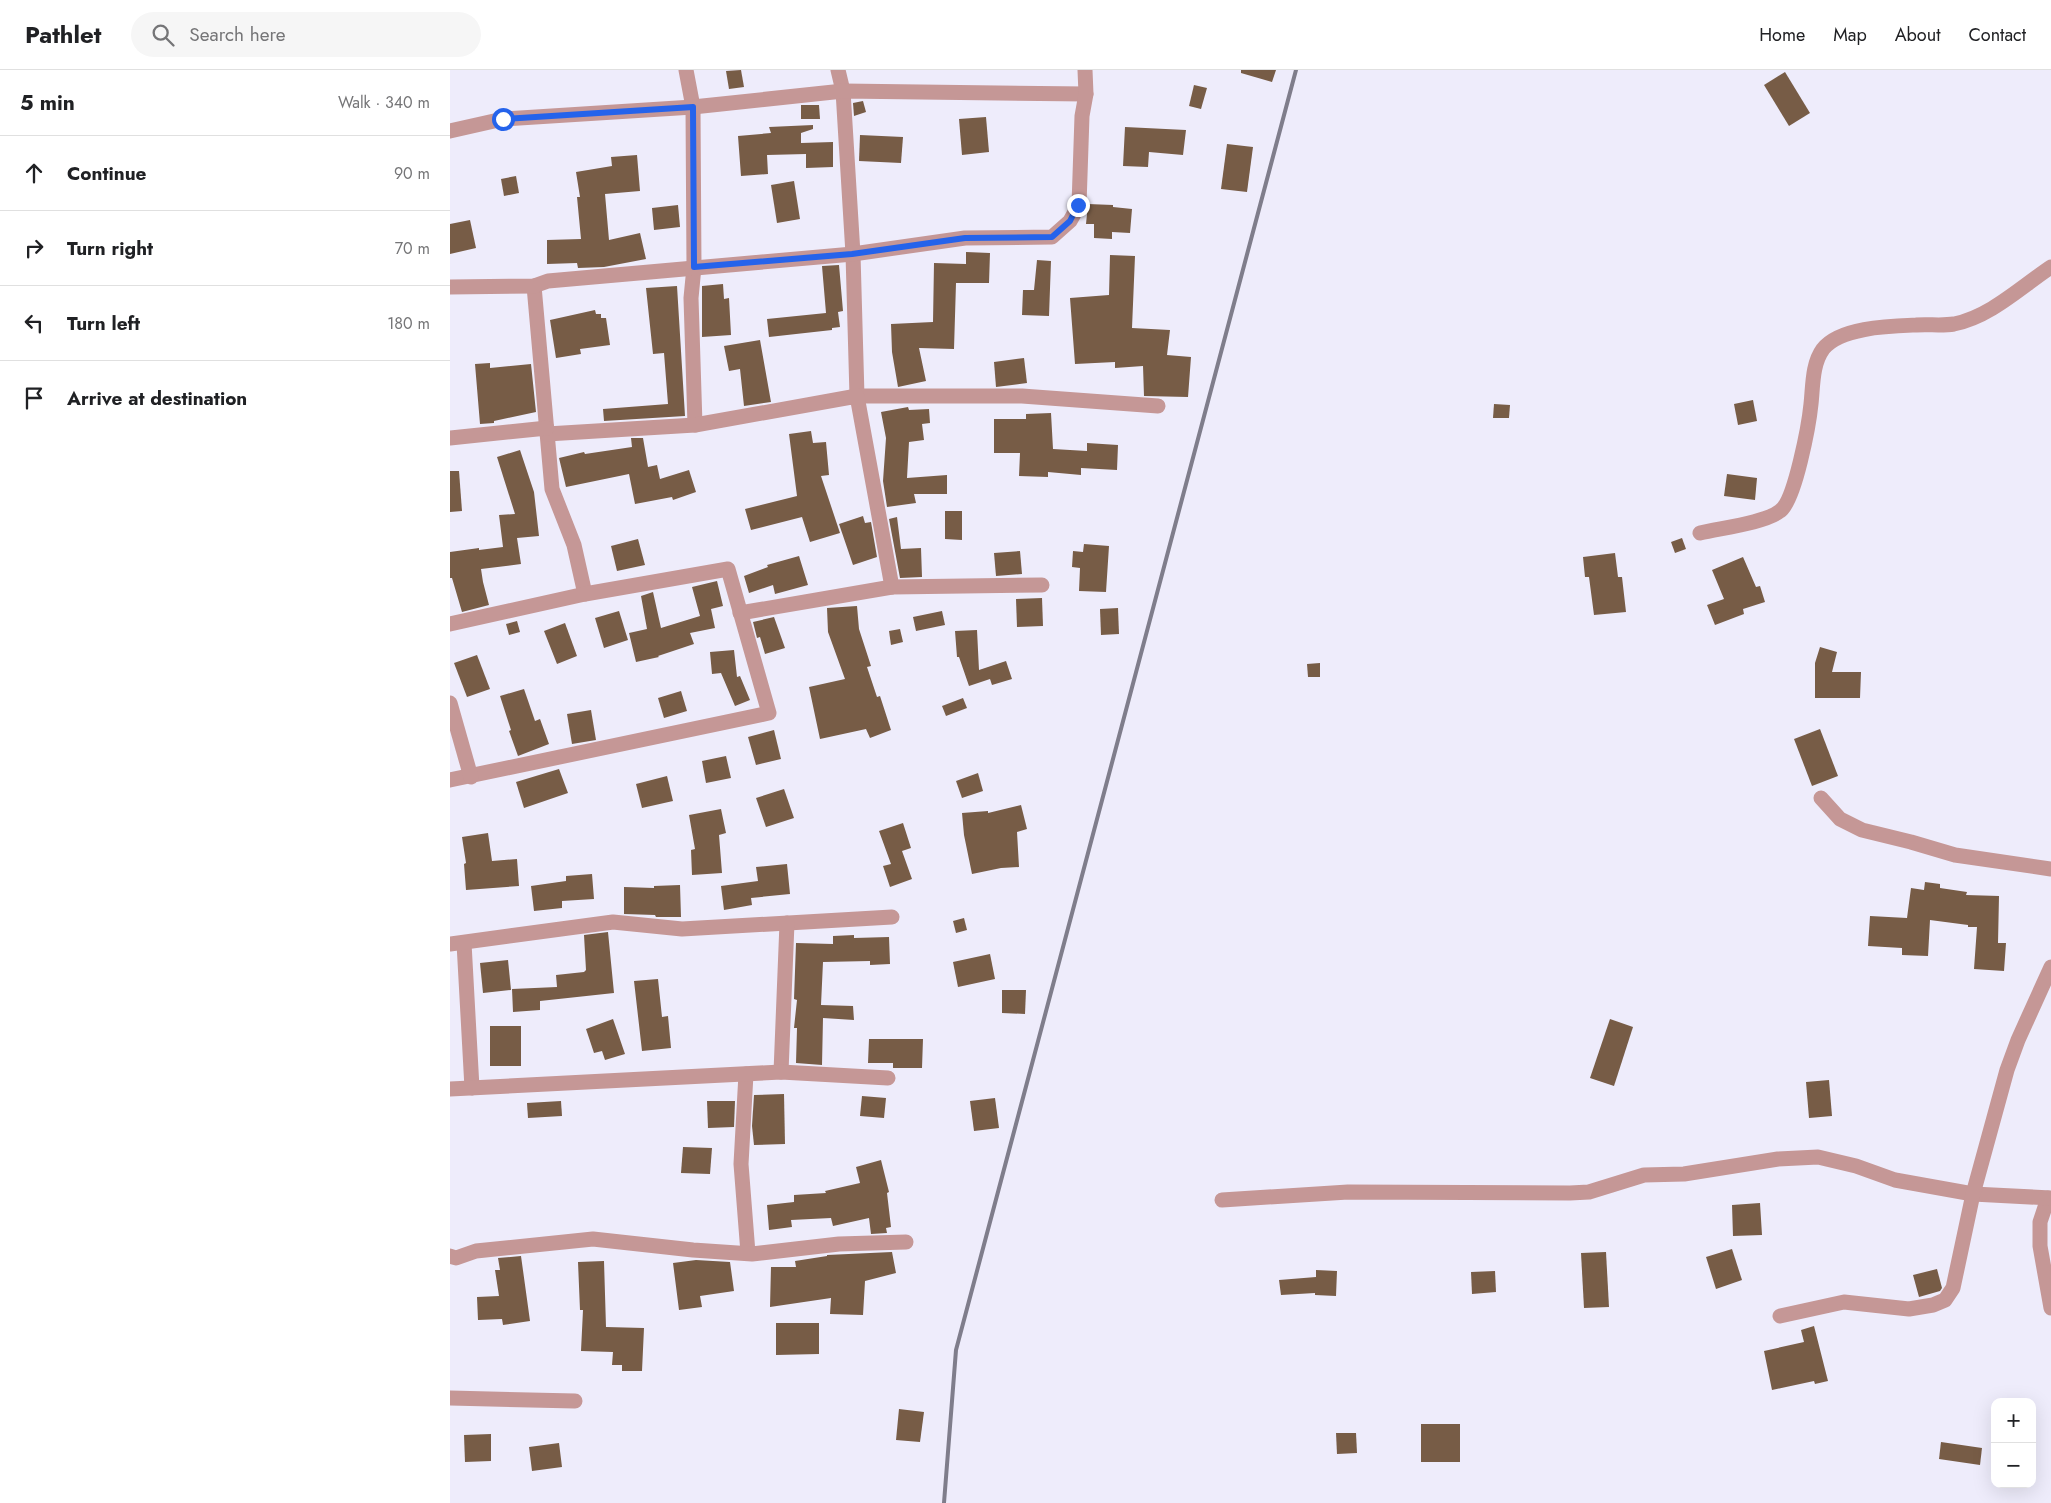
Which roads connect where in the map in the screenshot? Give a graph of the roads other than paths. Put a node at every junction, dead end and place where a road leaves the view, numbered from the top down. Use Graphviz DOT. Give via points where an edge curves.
graph roads {
  1 [pos="686,70"];
  2 [pos="838,70"];
  3 [pos="1085,70"];
  4 [pos="843,91"];
  5 [pos="1086,94"];
  6 [pos="693,107"];
  7 [pos="450,131"];
  8 [pos="852,254"];
  9 [pos="694,267"];
  10 [pos="2051,267"];
  11 [pos="534,286"];
  12 [pos="450,287"];
  13 [pos="857,396"];
  14 [pos="1158,406"];
  15 [pos="695,425"];
  16 [pos="547,431"];
  17 [pos="450,438"];
  18 [pos="1700,533"];
  19 [pos="1042,585"];
  20 [pos="892,587"];
  21 [pos="585,594"];
  22 [pos="740,613"];
  23 [pos="450,624"];
  24 [pos="450,703"];
  25 [pos="471,777"];
  26 [pos="450,780"];
  27 [pos="1821,798"];
  28 [pos="2051,869"];
  29 [pos="892,917"];
  30 [pos="787,923"];
  31 [pos="454,940"];
  32 [pos="2051,967"];
  33 [pos="781,1072"];
  34 [pos="746,1074"];
  35 [pos="888,1078"];
  36 [pos="472,1088"];
  37 [pos="450,1089"];
  38 [pos="1973,1194"];
  39 [pos="2050,1198"];
  40 [pos="1222,1200"];
  41 [pos="906,1242"];
  42 [pos="748,1253"];
  43 [pos="450,1256"];
  44 [pos="2051,1308"];
  45 [pos="1780,1316"];
  46 [pos="450,1398"];
  47 [pos="576,1401"];
  1 -- 6 [label="street"];
  2 -- 4 [label="street"];
  3 -- 5 [label="street"];
  4 -- 5 [label="street"];
  4 -- 6 [label="street"];
  4 -- 8 [label="street"];
  5 -- 8 [label="street" via="1078,205 1070,221 1052,237 965,238"];
  6 -- 7 [label="street" via="503,119"];
  6 -- 9 [label="street"];
  8 -- 9 [label="street"];
  8 -- 13 [label="street"];
  9 -- 11 [label="street" via="548,281"];
  9 -- 15 [label="street" via="691,298"];
  10 -- 18 [label="street" via="1977,317 1953,324 1869,329 1840,336 1824,349 1814,369 1810,418 1791,498 1781,511 1762,519"];
  11 -- 12 [label="street"];
  11 -- 16 [label="street"];
  13 -- 14 [label="street" via="1022,396"];
  13 -- 15 [label="street"];
  13 -- 20 [label="street"];
  15 -- 16 [label="street"];
  16 -- 17 [label="street"];
  16 -- 21 [label="street" via="552,489 574,545"];
  19 -- 20 [label="street"];
  20 -- 22 [label="street"];
  21 -- 22 [label="street" via="728,570"];
  21 -- 23 [label="street"];
  22 -- 25 [label="street" via="769,713"];
  24 -- 25 [label="street"];
  25 -- 26 [label="street"];
  27 -- 28 [label="street" via="1840,819 1862,830 1955,855"];
  29 -- 30 [label="street"];
  30 -- 31 [label="street" via="682,929 613,922"];
  30 -- 33 [label="street"];
  31 -- 36 [label="street"];
  32 -- 38 [label="street" via="2007,1070"];
  33 -- 34 [label="street"];
  33 -- 35 [label="street"];
  34 -- 36 [label="street"];
  34 -- 42 [label="street" via="740,1164"];
  36 -- 37 [label="street"];
  38 -- 39 [label="street"];
  38 -- 40 [label="street" via="1895,1180 1818,1157 1778,1159 1684,1174 1644,1175 1589,1192 1348,1192"];
  38 -- 45 [label="street" via="1953,1288 1945,1300 1933,1306 1910,1309 1844,1302"];
  39 -- 44 [label="street" via="2040,1222 2040,1246"];
  41 -- 42 [label="street" via="838,1244"];
  42 -- 43 [label="street" via="593,1238 476,1252 456,1258"];
  46 -- 47 [label="street"];
}
